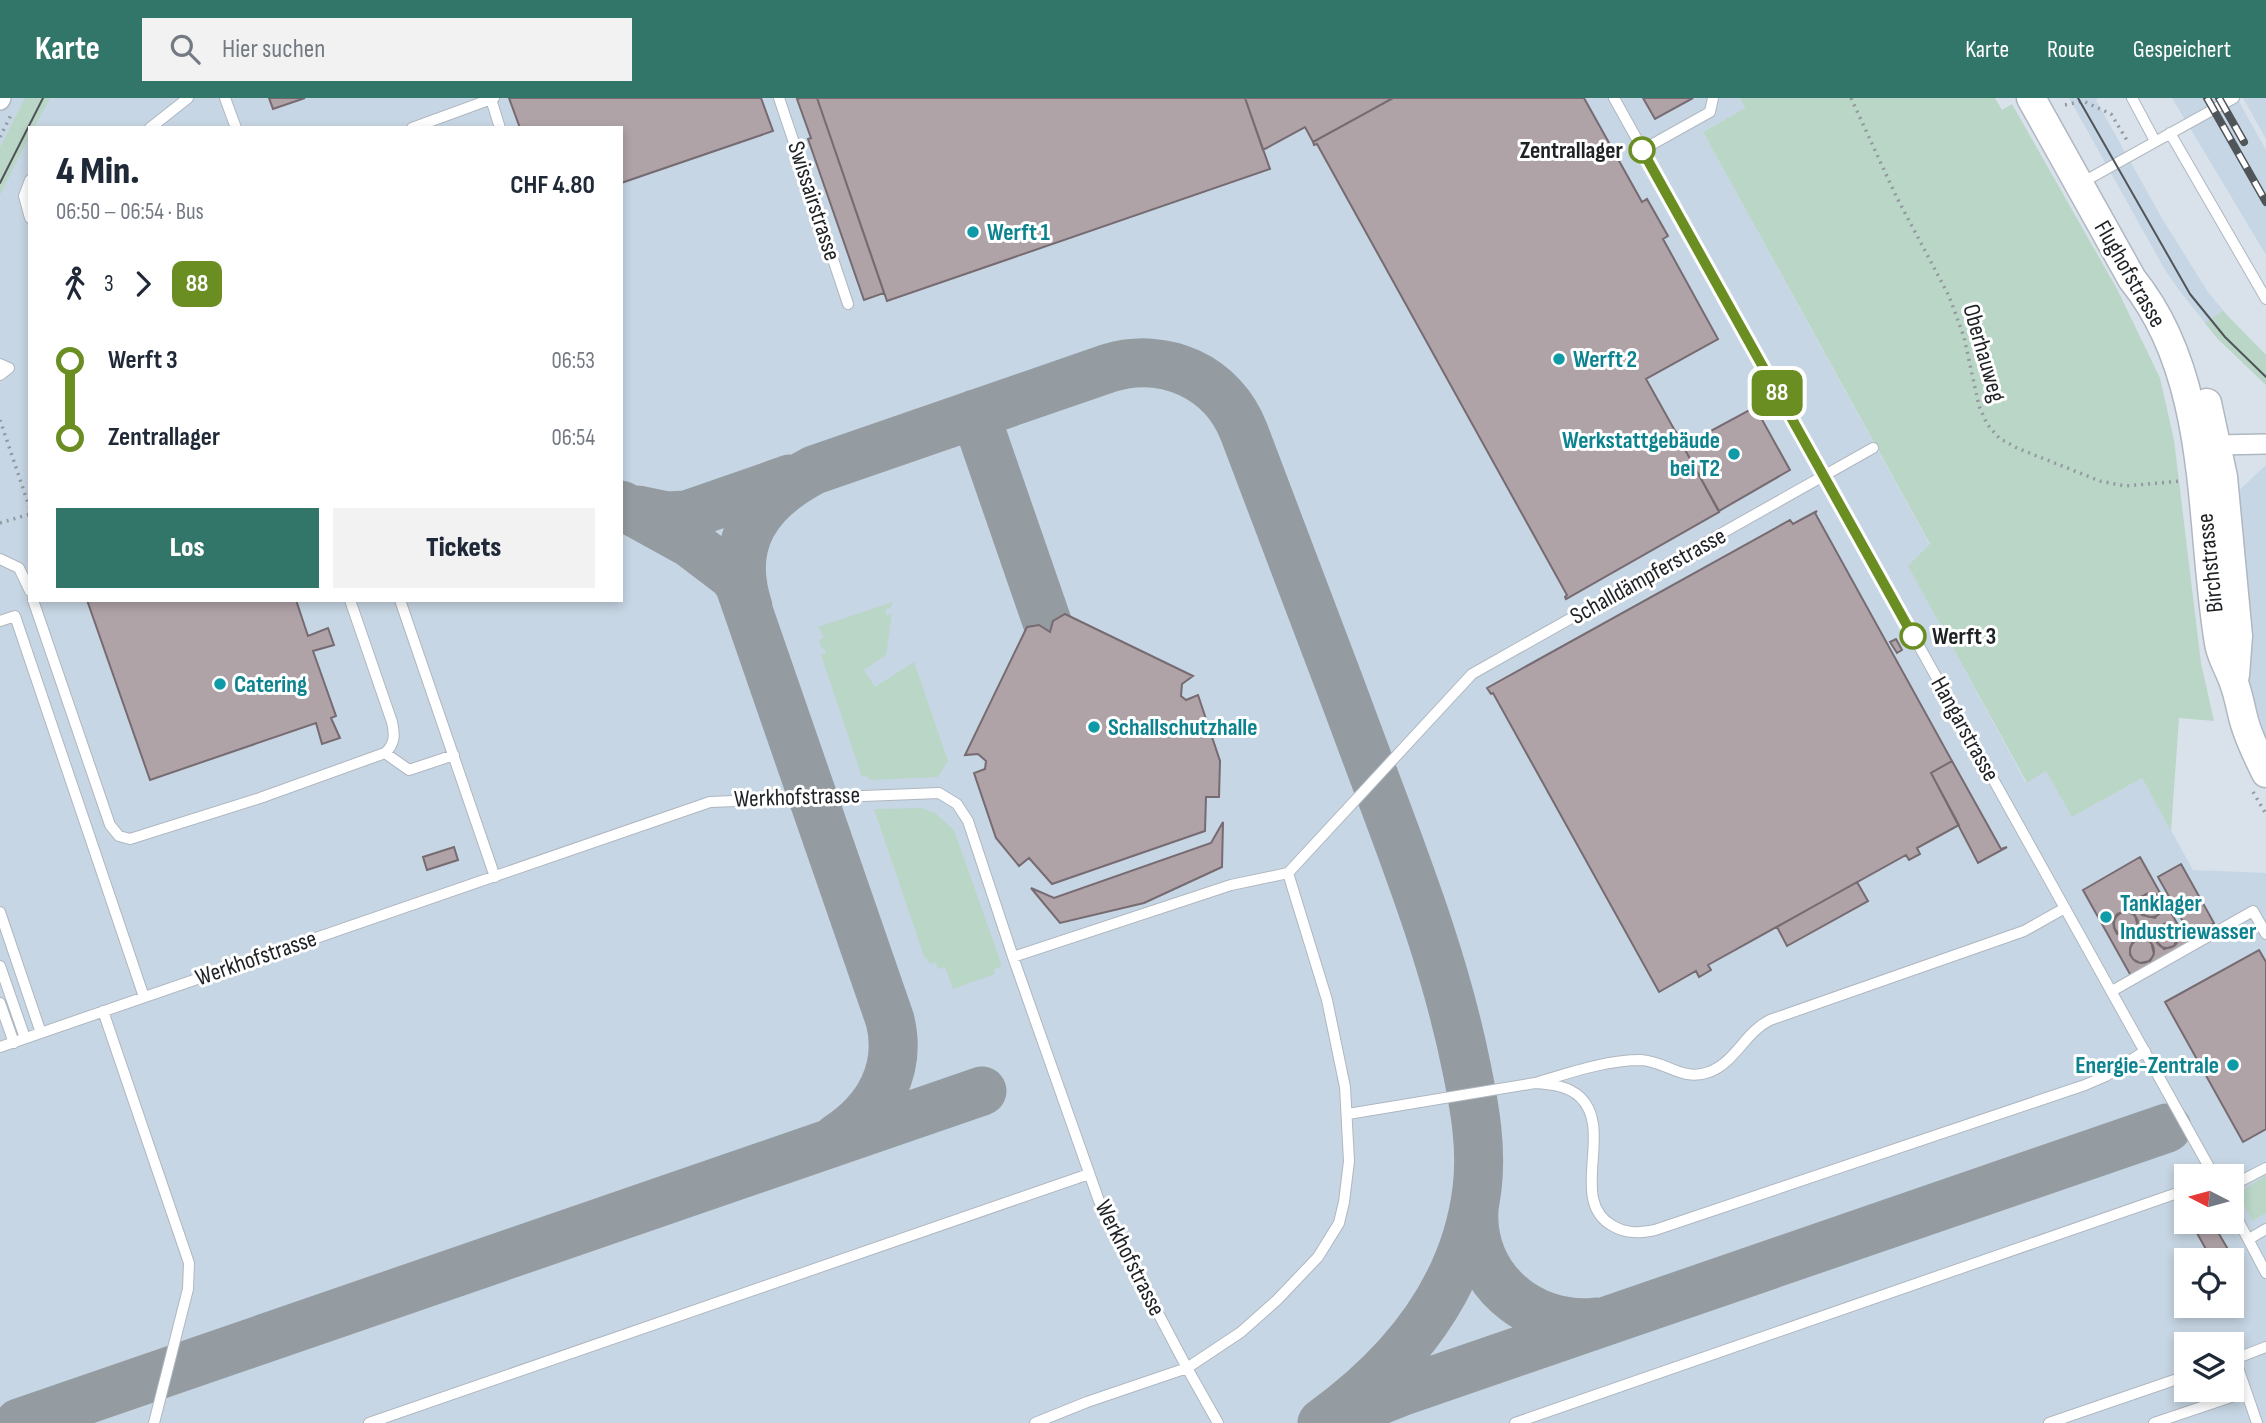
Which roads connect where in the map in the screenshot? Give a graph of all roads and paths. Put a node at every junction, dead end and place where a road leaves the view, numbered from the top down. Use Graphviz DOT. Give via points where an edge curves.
graph roads {
  1 [pos="188,98"];
  2 [pos="225,98"];
  3 [pos="779,98"];
  4 [pos="1614,98"];
  5 [pos="1713,98"];
  6 [pos="1851,98"];
  7 [pos="2031,98"];
  8 [pos="2132,98"];
  9 [pos="2234,98"];
  10 [pos="493,99"];
  11 [pos="2057,102"];
  12 [pos="440,123"];
  13 [pos="153,126"];
  14 [pos="235,126"];
  15 [pos="500,126"];
  16 [pos="2170,133"];
  17 [pos="2155,141"];
  18 [pos="1642,150"];
  19 [pos="2135,153"];
  20 [pos="2092,177"];
  21 [pos="28,185"];
  22 [pos="28,211"];
  23 [pos="2266,299"];
  24 [pos="848,304"];
  25 [pos="0,364"];
  26 [pos="0,375"];
  27 [pos="0,420"];
  28 [pos="2207,442"];
  29 [pos="2266,444"];
  30 [pos="1873,448"];
  31 [pos="1824,477"];
  32 [pos="2186,481"];
  33 [pos="28,505"];
  34 [pos="28,512"];
  35 [pos="0,523"];
  36 [pos="0,559"];
  37 [pos="28,587"];
  38 [pos="34,602"];
  39 [pos="351,602"];
  40 [pos="401,602"];
  41 [pos="0,621"];
  42 [pos="385,753"];
  43 [pos="454,755"];
  44 [pos="2258,779"];
  45 [pos="2266,814"];
  46 [pos="1288,873"];
  47 [pos="495,877"];
  48 [pos="2065,908"];
  49 [pos="0,912"];
  50 [pos="2266,934"];
  51 [pos="1013,957"];
  52 [pos="0,966"];
  53 [pos="2112,991"];
  54 [pos="144,997"];
  55 [pos="0,1003"];
  56 [pos="103,1011"];
  57 [pos="41,1033"];
  58 [pos="25,1038"];
  59 [pos="14,1042"];
  60 [pos="1,1045"];
  61 [pos="2145,1051"];
  62 [pos="1535,1083"];
  63 [pos="1348,1114"];
  64 [pos="2206,1164"];
  65 [pos="2266,1168"];
  66 [pos="1089,1174"];
  67 [pos="2244,1179"];
  68 [pos="2174,1195"];
  69 [pos="2266,1229"];
  70 [pos="2244,1230"];
  71 [pos="2249,1239"];
  72 [pos="2266,1273"];
  73 [pos="2266,1347"];
  74 [pos="2244,1355"];
  75 [pos="1187,1368"];
  76 [pos="2174,1380"];
  77 [pos="2244,1387"];
  78 [pos="2246,1392"];
  79 [pos="160,1403"];
  80 [pos="155,1423"];
  81 [pos="160,1423"];
  82 [pos="369,1423"];
  83 [pos="1035,1423"];
  84 [pos="1218,1423"];
  85 [pos="1515,1423"];
  86 [pos="2049,1423"];
  87 [pos="2154,1423"];
  88 [pos="2257,1423"];
  1 -- 13 [label="lane"];
  2 -- 14 [label="lane"];
  3 -- 24 [label="lane, Swissairstrasse"];
  4 -- 18 [label="lane, Hangarstrasse"];
  5 -- 18 [label="lane" via="1710,112"];
  6 -- 32 [label="path, Oberhauweg" via="1949,296 1964,337 1979,407 1999,438 2100,481 2125,486"];
  7 -- 28 [label="main road, Flughofstrasse" via="2132,279 2148,299"];
  8 -- 17 [label="lane"];
  9 -- 16 [label="lane"];
  10 -- 12 [label="lane"];
  10 -- 15 [label="lane"];
  11 -- 19 [label="path" via="2083,101 2111,114"];
  11 -- 20 [label="main road, Flughofstrasse"];
  16 -- 17 [label="lane"];
  16 -- 23 [label="lane"];
  17 -- 19 [label="lane"];
  18 -- 31 [label="lane, Hangarstrasse"];
  19 -- 20 [label="lane"];
  20 -- 28 [label="main road, Flughofstrasse" via="2194,362 2206,399"];
  21 -- 22 [label="lane" via="24,196"];
  25 -- 26 [label="lane" via="9,368"];
  27 -- 33 [label="path"];
  28 -- 29 [label="street"];
  28 -- 44 [label="main road, Birchstrasse" via="2223,477 2238,636 2235,685"];
  30 -- 31 [label="lane, Schalldämpferstrasse"];
  31 -- 46 [label="lane, Schalldämpferstrasse" via="1472,674"];
  31 -- 48 [label="lane, Hangarstrasse"];
  34 -- 35 [label="path"];
  36 -- 37 [label="lane" via="19,568"];
  38 -- 42 [label="lane" via="110,825 125,839 140,838"];
  39 -- 42 [label="lane" via="394,732"];
  40 -- 43 [label="lane"];
  41 -- 54 [label="lane" via="15,616"];
  42 -- 43 [label="lane" via="409,770"];
  43 -- 47 [label="lane"];
  44 -- 45 [label="path"];
  46 -- 51 [label="lane" via="1231,885"];
  46 -- 63 [label="lane" via="1330,1011"];
  47 -- 51 [label="lane, Werkhofstrasse" via="710,802 939,793 957,804 968,821"];
  47 -- 54 [label="lane, Werkhofstrasse"];
  48 -- 53 [label="lane, Hangarstrasse"];
  48 -- 62 [label="lane" via="2024,931 1770,1020 1754,1029 1724,1064 1706,1074 1688,1075 1639,1060 1585,1068"];
  49 -- 57 [label="lane"];
  50 -- 53 [label="lane" via="2253,911"];
  51 -- 66 [label="lane, Werkhofstrasse"];
  52 -- 58 [label="lane"];
  53 -- 61 [label="lane, Hangarstrasse"];
  54 -- 56 [label="lane, Werkhofstrasse"];
  55 -- 59 [label="lane"];
  56 -- 57 [label="lane, Werkhofstrasse"];
  56 -- 79 [label="lane" via="189,1264 188,1289"];
  57 -- 58 [label="lane, Werkhofstrasse"];
  58 -- 59 [label="lane, Werkhofstrasse"];
  59 -- 60 [label="lane, Werkhofstrasse"];
  61 -- 62 [label="lane" via="2085,1085 1636,1233 1609,1224 1597,1209 1592,1187 1592,1126 1586,1105 1565,1088"];
  61 -- 64 [label="lane, Hangarstrasse"];
  62 -- 63 [label="lane"];
  63 -- 75 [label="lane" via="1348,1182 1339,1223 1330,1239 1277,1300 1241,1332"];
  65 -- 67 [label="lane"];
  66 -- 75 [label="lane, Werkhofstrasse" via="1113,1230"];
  66 -- 82 [label="lane"];
  68 -- 85 [label="lane"];
  69 -- 71 [label="lane"];
  70 -- 71 [label="lane"];
  71 -- 72 [label="lane"];
  73 -- 74 [label="lane"];
  75 -- 83 [label="lane"];
  75 -- 84 [label="lane, Werkhofstrasse"];
  76 -- 86 [label="lane"];
  77 -- 78 [label="lane"];
  78 -- 87 [label="lane"];
  78 -- 88 [label="lane"];
  79 -- 80 [label="lane"];
  79 -- 81 [label="lane"];
}
